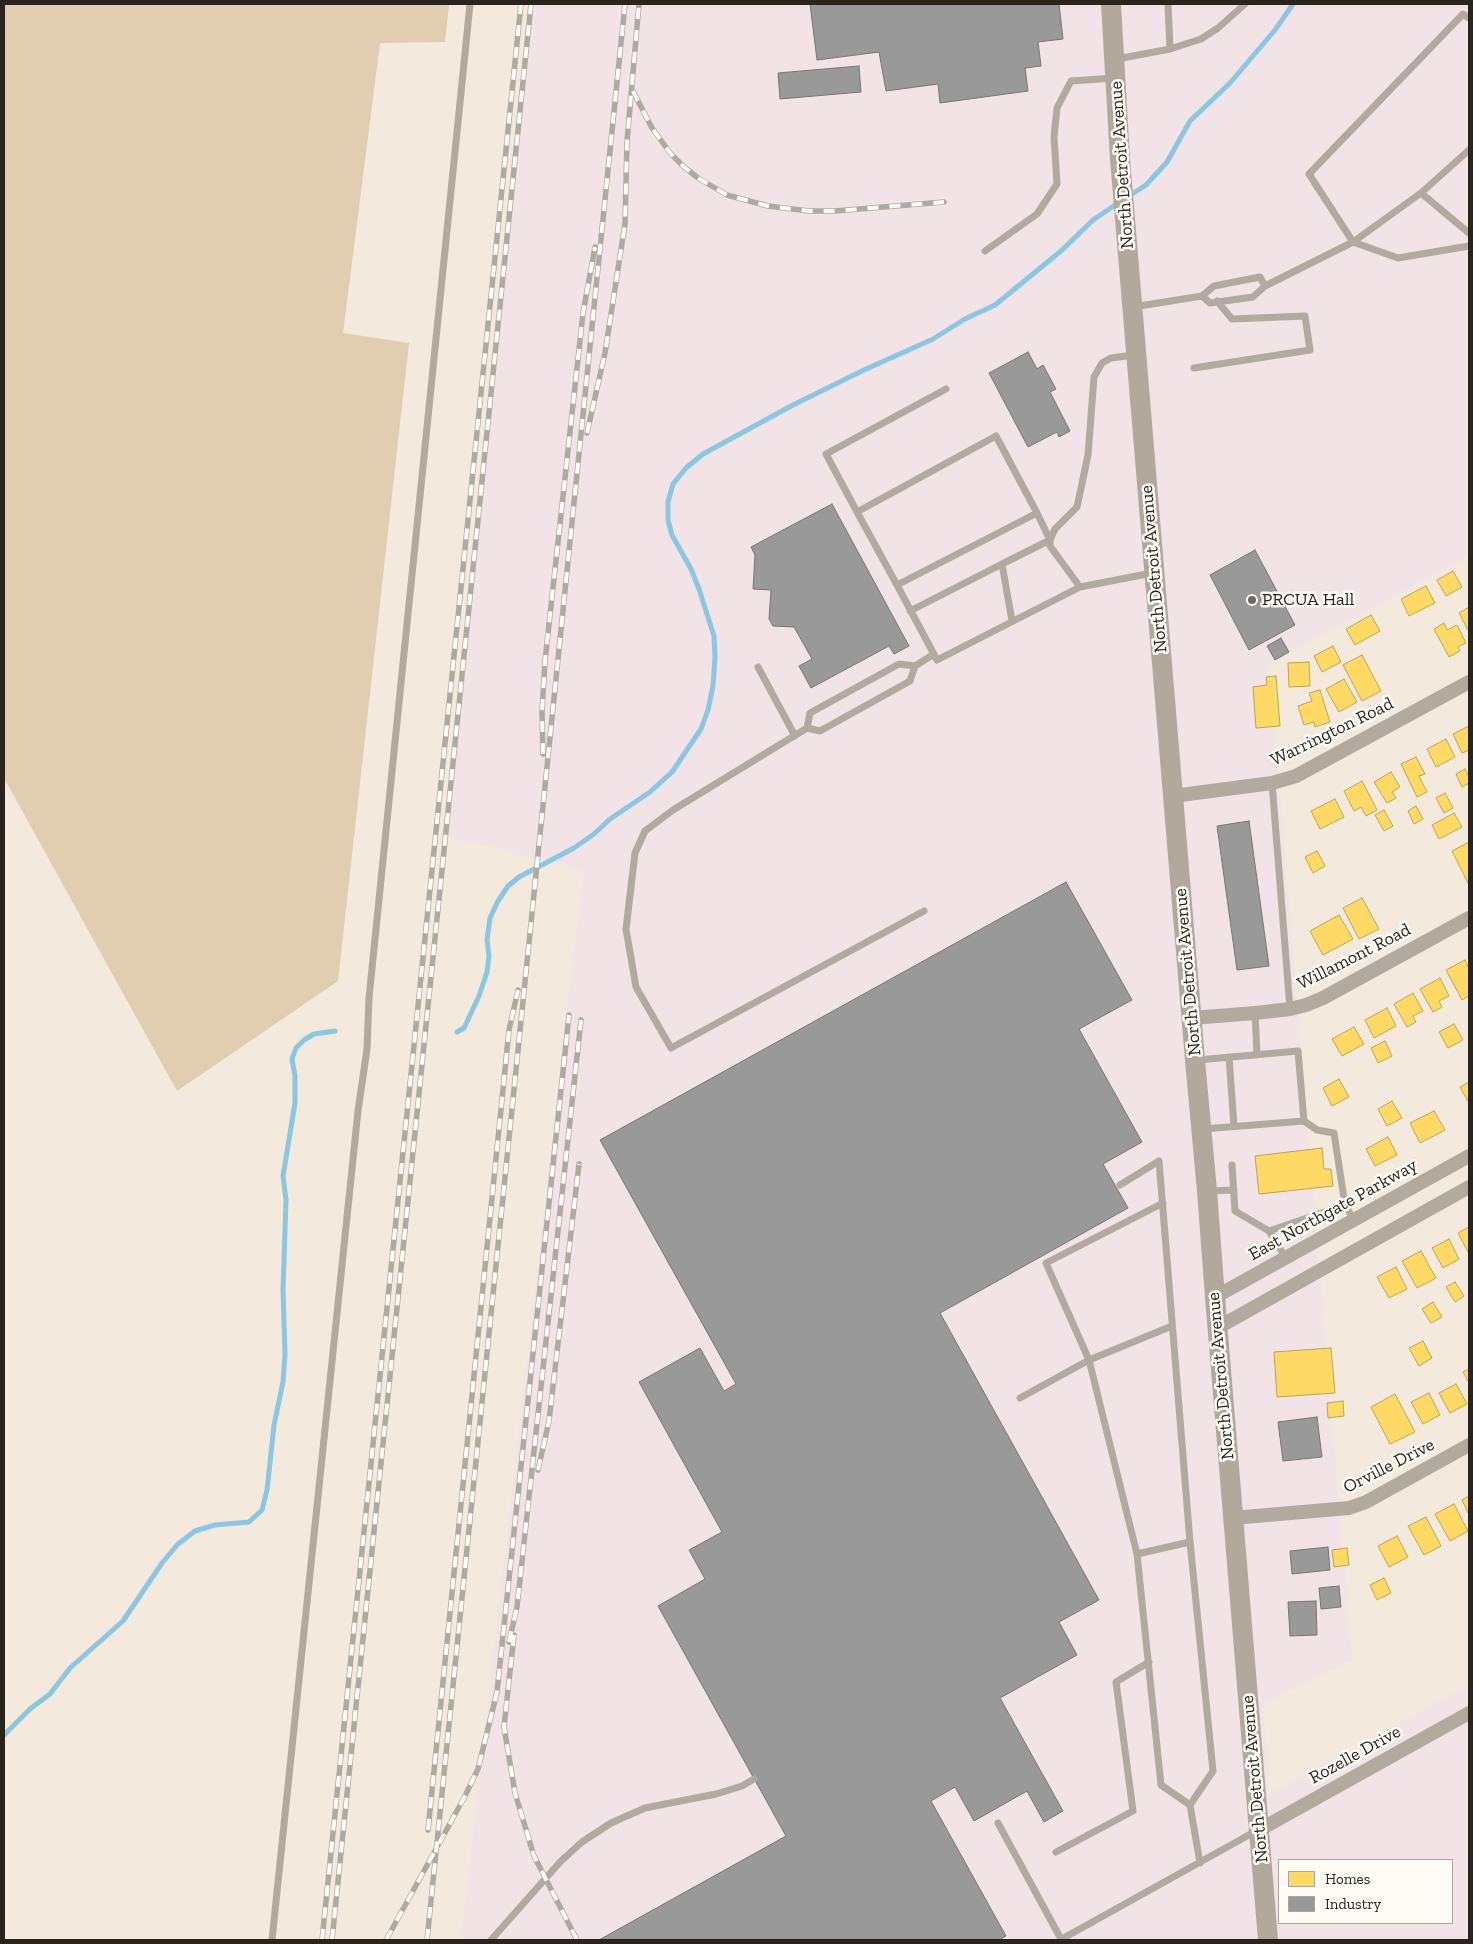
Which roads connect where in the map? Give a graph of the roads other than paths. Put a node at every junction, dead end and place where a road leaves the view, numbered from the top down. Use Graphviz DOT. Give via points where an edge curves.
graph roads {
  1 [pos="470,4"];
  2 [pos="1111,4"];
  3 [pos="1168,4"];
  4 [pos="1245,4"];
  5 [pos="1469,18"];
  6 [pos="1170,49"];
  7 [pos="1114,69"];
  8 [pos="1469,150"];
  9 [pos="1421,193"];
  10 [pos="1469,233"];
  11 [pos="1353,242"];
  12 [pos="1469,246"];
  13 [pos="985,251"];
  14 [pos="1265,286"];
  15 [pos="1202,296"];
  16 [pos="1217,302"];
  17 [pos="1133,308"];
  18 [pos="1136,354"];
  19 [pos="1194,368"];
  20 [pos="946,389"];
  21 [pos="857,512"];
  22 [pos="1037,513"];
  23 [pos="1050,540"];
  24 [pos="1002,564"];
  25 [pos="1154,572"];
  26 [pos="897,585"];
  27 [pos="1080,587"];
  28 [pos="910,611"];
  29 [pos="1012,621"];
  30 [pos="934,654"];
  31 [pos="916,666"];
  32 [pos="758,667"];
  33 [pos="1469,682"];
  34 [pos="807,728"];
  35 [pos="795,736"];
  36 [pos="1272,783"];
  37 [pos="1173,796"];
  38 [pos="924,911"];
  39 [pos="1469,918"];
  40 [pos="1290,1009"];
  41 [pos="1255,1013"];
  42 [pos="1192,1018"];
  43 [pos="1257,1055"];
  44 [pos="1229,1057"];
  45 [pos="1195,1060"];
  46 [pos="1304,1121"];
  47 [pos="1234,1126"];
  48 [pos="1201,1129"];
  49 [pos="1469,1156"];
  50 [pos="1232,1165"];
  51 [pos="1120,1185"];
  52 [pos="1469,1187"];
  53 [pos="1234,1190"];
  54 [pos="1207,1191"];
  55 [pos="1163,1203"];
  56 [pos="1345,1204"];
  57 [pos="1354,1220"];
  58 [pos="1269,1231"];
  59 [pos="1286,1258"];
  60 [pos="1214,1297"];
  61 [pos="1172,1326"];
  62 [pos="1217,1328"];
  63 [pos="1090,1360"];
  64 [pos="1020,1398"];
  65 [pos="1469,1445"];
  66 [pos="1233,1518"];
  67 [pos="1190,1542"];
  68 [pos="1137,1554"];
  69 [pos="1149,1662"];
  70 [pos="1469,1713"];
  71 [pos="754,1779"];
  72 [pos="1190,1805"];
  73 [pos="998,1823"];
  74 [pos="1259,1830"];
  75 [pos="1056,1852"];
  76 [pos="1200,1863"];
  77 [pos="272,1940"];
  78 [pos="491,1940"];
  79 [pos="1061,1940"];
  80 [pos="1268,1940"];
  1 -- 77 [label="lane" via="369,998 367,1049"];
  2 -- 7 [label="main road, North Detroit Avenue"];
  3 -- 6 [label="lane"];
  4 -- 6 [label="lane" via="1201,39"];
  5 -- 11 [label="lane" via="1463,14 1309,174"];
  6 -- 7 [label="lane"];
  7 -- 13 [label="lane" via="1071,81 1057,108 1054,137 1057,184 1037,214"];
  7 -- 17 [label="main road, North Detroit Avenue"];
  8 -- 9 [label="lane"];
  9 -- 10 [label="lane"];
  9 -- 11 [label="lane"];
  11 -- 12 [label="lane" via="1398,258"];
  11 -- 14 [label="lane"];
  14 -- 15 [label="lane" via="1260,277 1214,286"];
  14 -- 16 [label="lane" via="1253,297"];
  15 -- 16 [label="lane" via="1210,303"];
  15 -- 17 [label="lane"];
  16 -- 19 [label="lane" via="1232,319 1305,316 1310,350"];
  17 -- 18 [label="main road, North Detroit Avenue"];
  18 -- 23 [label="lane" via="1111,358 1102,363 1094,377 1088,455 1077,507 1055,529"];
  18 -- 25 [label="main road, North Detroit Avenue"];
  20 -- 21 [label="lane" via="826,454"];
  21 -- 22 [label="lane" via="996,436"];
  21 -- 26 [label="lane"];
  22 -- 23 [label="lane"];
  22 -- 26 [label="lane"];
  23 -- 24 [label="lane"];
  23 -- 27 [label="lane" via="1050,546"];
  24 -- 28 [label="lane"];
  24 -- 29 [label="lane"];
  25 -- 27 [label="lane"];
  25 -- 37 [label="main road, North Detroit Avenue"];
  26 -- 28 [label="lane"];
  27 -- 29 [label="lane"];
  28 -- 30 [label="lane"];
  29 -- 30 [label="lane" via="937,660"];
  30 -- 31 [label="lane"];
  31 -- 34 [label="lane" via="910,681 820,731"];
  31 -- 34 [label="lane" via="899,664 810,713"];
  32 -- 35 [label="lane"];
  33 -- 36 [label="street, Warrington Road" via="1296,776"];
  34 -- 35 [label="lane"];
  35 -- 38 [label="lane" via="673,810 645,831 635,854 626,929 636,987 670,1048"];
  36 -- 37 [label="street, Warrington Road"];
  36 -- 40 [label="lane"];
  37 -- 42 [label="main road, North Detroit Avenue"];
  39 -- 40 [label="street, Willamont Road" via="1323,998"];
  40 -- 41 [label="street, Willamont Road"];
  41 -- 42 [label="street, Willamont Road"];
  41 -- 43 [label="lane"];
  42 -- 45 [label="main road, North Detroit Avenue"];
  43 -- 44 [label="lane"];
  43 -- 46 [label="lane" via="1298,1051"];
  44 -- 45 [label="lane"];
  44 -- 47 [label="lane"];
  45 -- 48 [label="main road, North Detroit Avenue"];
  46 -- 47 [label="lane"];
  46 -- 56 [label="lane" via="1317,1130 1334,1133"];
  47 -- 48 [label="lane"];
  48 -- 54 [label="main road, North Detroit Avenue"];
  49 -- 57 [label="street, East Northgate Parkway"];
  50 -- 53 [label="lane"];
  51 -- 55 [label="lane" via="1159,1161"];
  52 -- 62 [label="street"];
  53 -- 54 [label="lane"];
  53 -- 58 [label="lane" via="1235,1211"];
  54 -- 60 [label="main road, North Detroit Avenue"];
  55 -- 61 [label="lane"];
  55 -- 63 [label="lane" via="1046,1263"];
  56 -- 57 [label="lane"];
  56 -- 58 [label="lane"];
  57 -- 59 [label="street, East Northgate Parkway"];
  58 -- 59 [label="lane"];
  59 -- 60 [label="street, East Northgate Parkway"];
  60 -- 62 [label="main road, North Detroit Avenue"];
  61 -- 63 [label="lane"];
  61 -- 67 [label="lane"];
  62 -- 66 [label="main road, North Detroit Avenue"];
  63 -- 64 [label="lane"];
  63 -- 68 [label="lane"];
  65 -- 66 [label="street, Orville Drive" via="1366,1502 1349,1508"];
  66 -- 74 [label="main road, North Detroit Avenue"];
  67 -- 68 [label="lane"];
  67 -- 72 [label="lane" via="1213,1771"];
  68 -- 69 [label="lane"];
  69 -- 72 [label="lane" via="1162,1785"];
  69 -- 75 [label="lane" via="1116,1682 1134,1811"];
  70 -- 74 [label="street, Rozelle Drive"];
  71 -- 78 [label="lane" via="716,1794 645,1808 611,1823 560,1861"];
  72 -- 76 [label="lane"];
  73 -- 79 [label="lane"];
  74 -- 76 [label="lane"];
  74 -- 80 [label="main road, North Detroit Avenue"];
  76 -- 79 [label="lane"];
}
